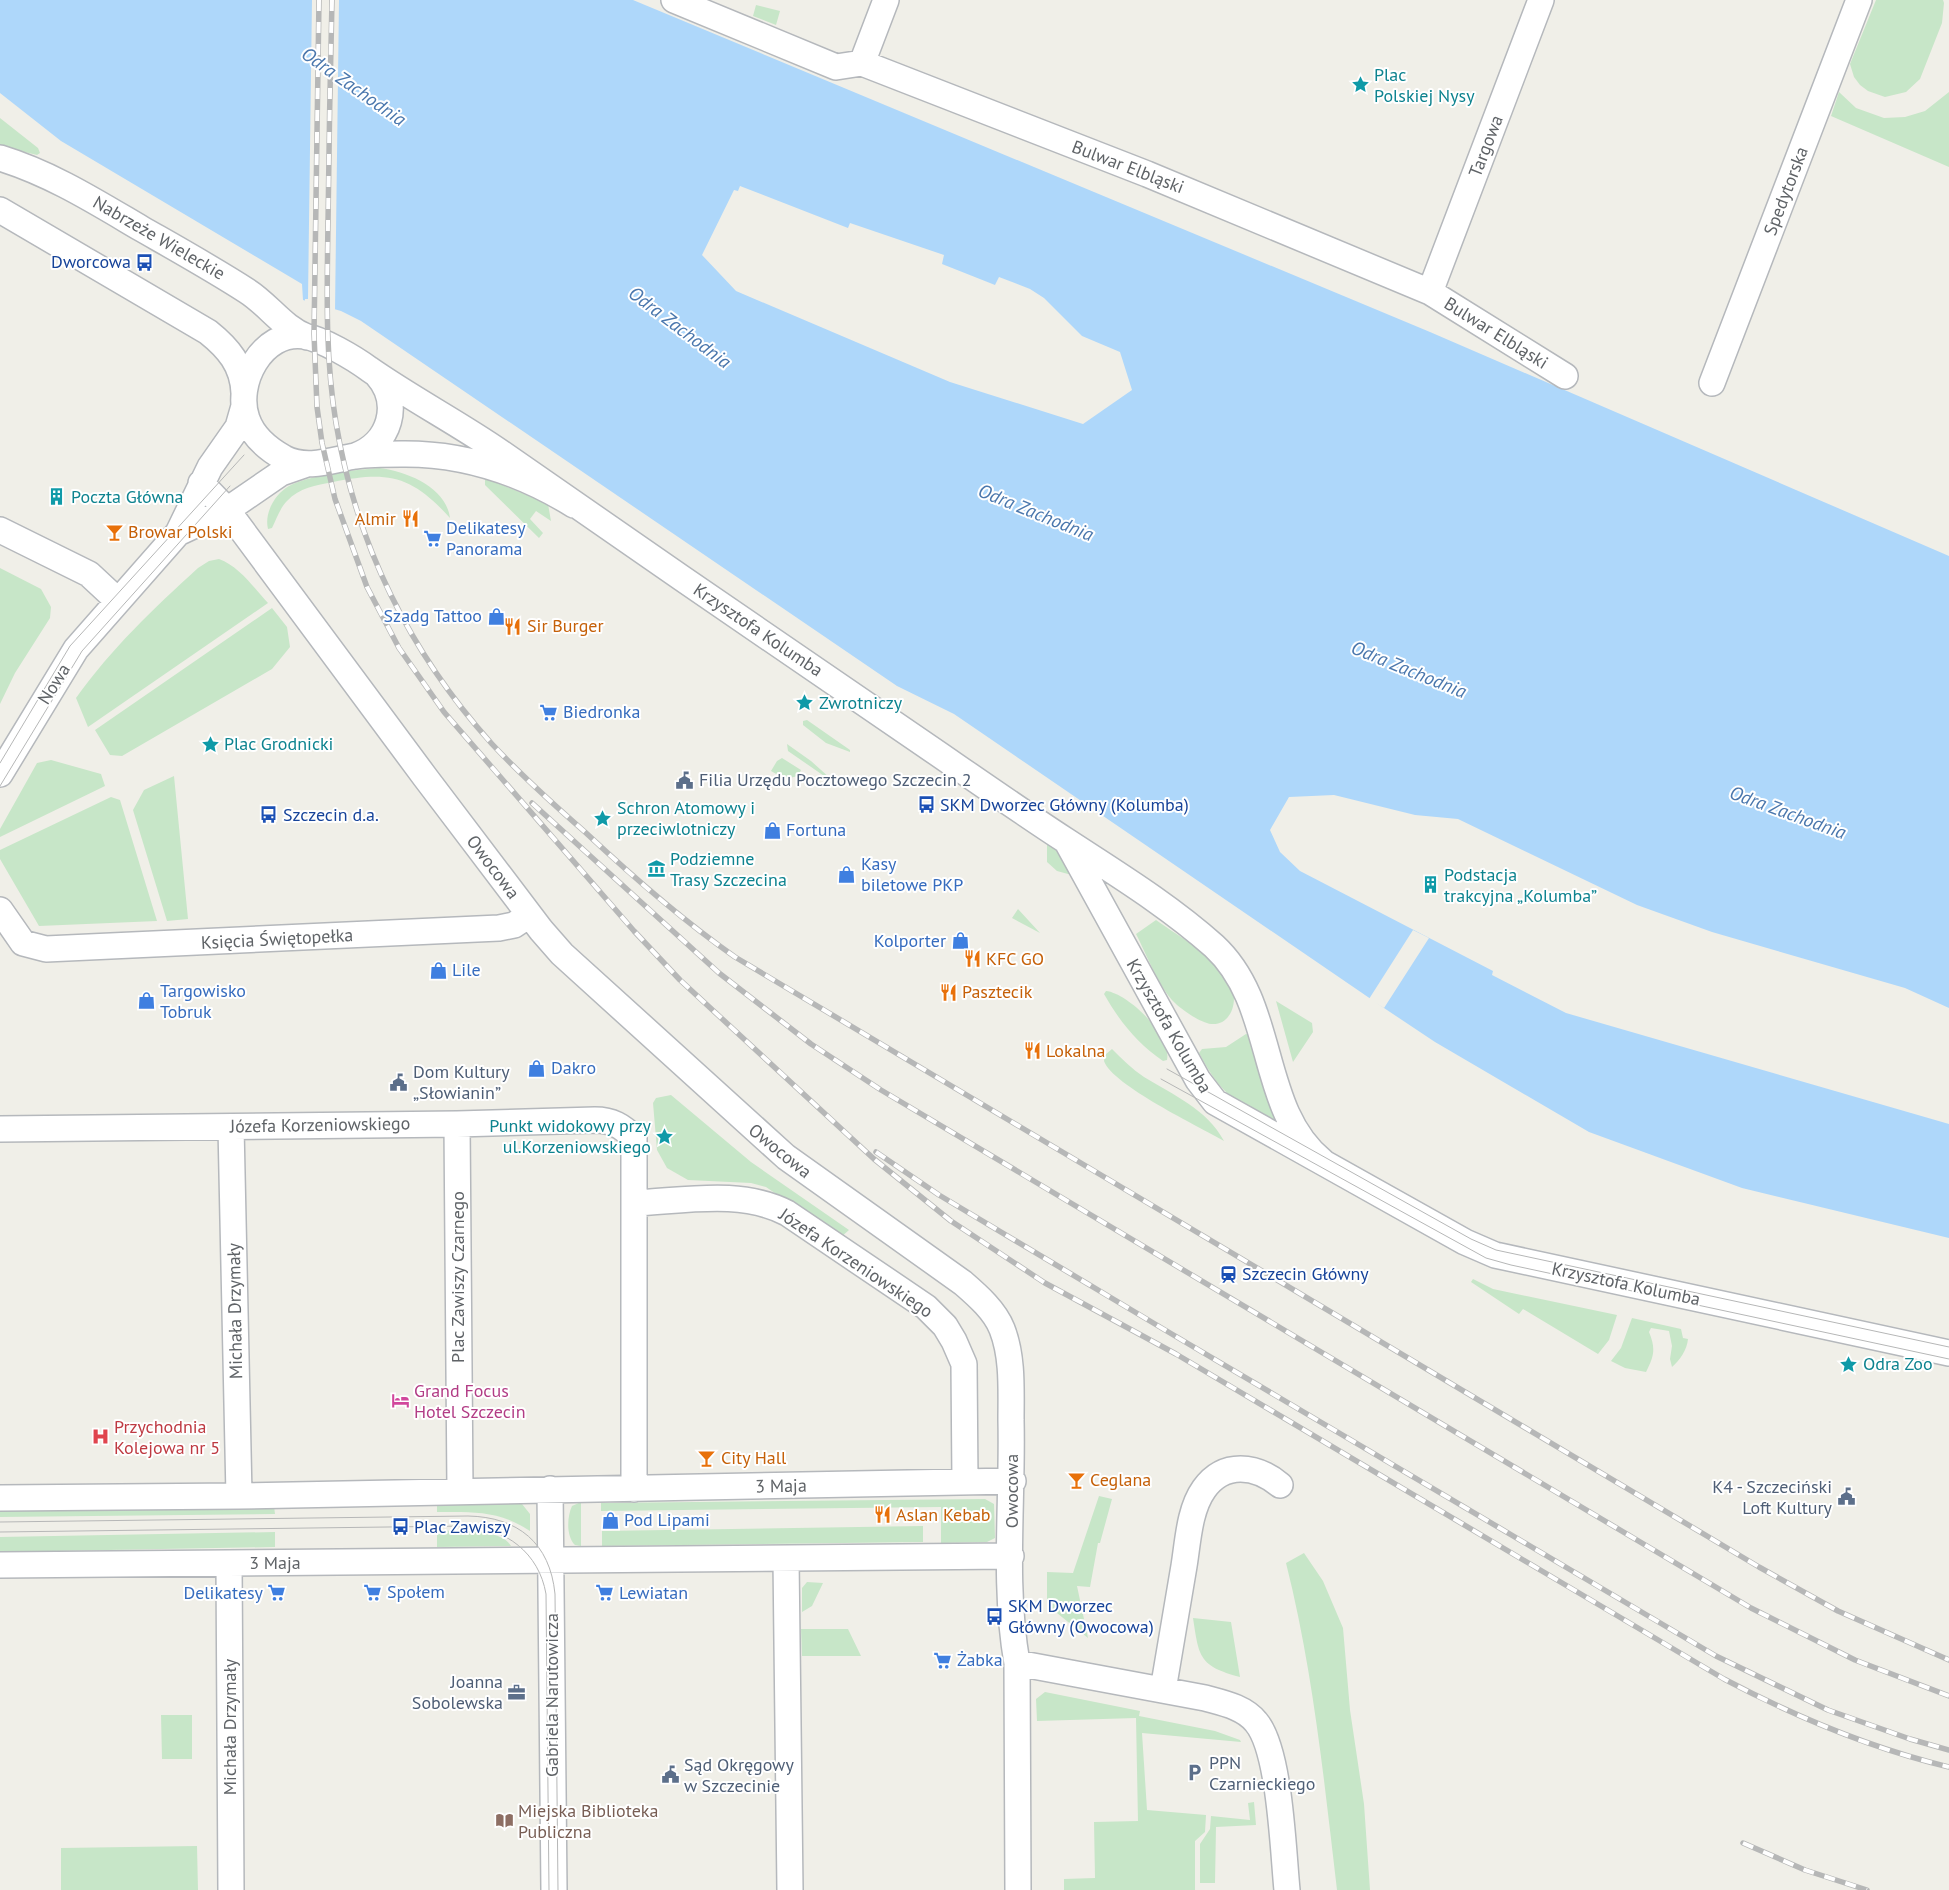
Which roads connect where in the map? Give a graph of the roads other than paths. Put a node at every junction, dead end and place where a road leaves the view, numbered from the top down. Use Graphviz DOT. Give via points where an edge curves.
graph roads {
  1 [pos="674,0"];
  2 [pos="886,0"];
  3 [pos="1541,0"];
  4 [pos="1859,0"];
  5 [pos="862,63"];
  6 [pos="0,158"];
  7 [pos="0,174"];
  8 [pos="54,178"];
  9 [pos="0,210"];
  10 [pos="1430,292"];
  11 [pos="307,337"];
  12 [pos="376,374"];
  13 [pos="1565,376"];
  14 [pos="1712,383"];
  15 [pos="244,401"];
  16 [pos="348,457"];
  17 [pos="307,464"];
  18 [pos="201,484"];
  19 [pos="574,505"];
  20 [pos="227,510"];
  21 [pos="0,530"];
  22 [pos="178,533"];
  23 [pos="118,601"];
  24 [pos="0,774"];
  25 [pos="1066,840"];
  26 [pos="0,910"];
  27 [pos="530,915"];
  28 [pos="457,1124"];
  29 [pos="231,1127"];
  30 [pos="0,1129"];
  31 [pos="1323,1162"];
  32 [pos="634,1203"];
  33 [pos="1949,1353"];
  34 [pos="1013,1481"];
  35 [pos="964,1482"];
  36 [pos="1280,1485"];
  37 [pos="634,1489"];
  38 [pos="460,1490"];
  39 [pos="550,1490"];
  40 [pos="239,1496"];
  41 [pos="0,1498"];
  42 [pos="1011,1556"];
  43 [pos="786,1559"];
  44 [pos="550,1560"];
  45 [pos="229,1563"];
  46 [pos="0,1565"];
  47 [pos="1017,1663"];
  48 [pos="1163,1690"];
  49 [pos="231,1890"];
  50 [pos="554,1890"];
  51 [pos="790,1890"];
  52 [pos="1018,1890"];
  53 [pos="1287,1890"];
  1 -- 5 [label="street" via="836,67"];
  2 -- 5 [label="street"];
  3 -- 10 [label="street, Targowa"];
  4 -- 14 [label="street, Spedytorska"];
  5 -- 10 [label="street, Bulwar Elbląski" via="1147,174"];
  6 -- 8 [label="street, Nabrzeże Wieleckie"];
  7 -- 8 [label="street" via="30,173"];
  8 -- 11 [label="street, Nabrzeże Wieleckie" via="230,280 266,305 287,326"];
  9 -- 15 [label="street" via="208,332 235,360 242,378"];
  10 -- 13 [label="street, Bulwar Elbląski"];
  11 -- 12 [label="street, Krzysztofa Kolumba"];
  11 -- 15 [label="street, Krzysztofa Kolumba" via="287,337 268,347 253,367"];
  12 -- 16 [label="street, Krzysztofa Kolumba" via="388,394 390,406 384,434 372,447"];
  12 -- 19 [label="street, Krzysztofa Kolumba" via="483,441"];
  15 -- 17 [label="street, Krzysztofa Kolumba" via="247,420 259,440 286,460"];
  15 -- 18 [label="street, Nowa" via="235,432"];
  16 -- 17 [label="street, Krzysztofa Kolumba"];
  16 -- 19 [label="street, Krzysztofa Kolumba" via="421,454 471,462 528,481"];
  17 -- 20 [label="street, Nowa" via="278,475"];
  18 -- 20 [label="street"];
  18 -- 22 [label="street, Nowa"];
  19 -- 25 [label="street, Krzysztofa Kolumba"];
  20 -- 22 [label="street, Nowa"];
  20 -- 27 [label="street, Owocowa"];
  21 -- 23 [label="street" via="86,572"];
  22 -- 23 [label="street, Nowa"];
  23 -- 24 [label="street, Nowa" via="65,664"];
  25 -- 31 [label="street, Krzysztofa Kolumba" via="1198,1080 1215,1102"];
  25 -- 31 [label="street, Krzysztofa Kolumba" via="1164,904 1218,950 1240,977 1254,1004 1292,1126 1305,1146"];
  26 -- 27 [label="street, Księcia Świętopełka" via="23,943 46,949 499,928 514,925"];
  27 -- 34 [label="street, Owocowa" via="577,969 762,1138 804,1172 963,1283 991,1311 1003,1331 1008,1355"];
  28 -- 29 [label="street, Józefa Korzeniowskiego"];
  28 -- 32 [label="street, Józefa Korzeniowskiego" via="602,1120 617,1124 634,1138"];
  28 -- 38 [label="street, Plac Zawiszy Czarnego"];
  29 -- 30 [label="street, Józefa Korzeniowskiego"];
  29 -- 40 [label="street, Michała Drzymały"];
  31 -- 33 [label="street, Krzysztofa Kolumba" via="1465,1242 1501,1257"];
  32 -- 35 [label="street, Józefa Korzeniowskiego" via="735,1199 771,1206 787,1213 926,1307 945,1326 964,1364"];
  32 -- 37 [label="street"];
  34 -- 35 [label="street, 3 Maja"];
  34 -- 42 [label="street, Owocowa"];
  35 -- 37 [label="street, 3 Maja"];
  36 -- 48 [label="street" via="1261,1472 1240,1468 1218,1476 1205,1488 1191,1527"];
  37 -- 39 [label="street, 3 Maja"];
  38 -- 39 [label="street, 3 Maja"];
  38 -- 40 [label="street, 3 Maja"];
  39 -- 44 [label="street"];
  40 -- 41 [label="street, 3 Maja"];
  42 -- 43 [label="street, 3 Maja"];
  42 -- 47 [label="street, Owocowa" via="1011,1627"];
  43 -- 44 [label="street, 3 Maja"];
  43 -- 51 [label="street"];
  44 -- 45 [label="street, 3 Maja"];
  44 -- 50 [label="street, Gabriela Narutowicza"];
  45 -- 46 [label="street, 3 Maja"];
  45 -- 49 [label="street, Michała Drzymały"];
  47 -- 48 [label="street"];
  47 -- 52 [label="street, Owocowa"];
  48 -- 53 [label="street" via="1233,1706 1256,1721 1264,1734 1273,1763"];
}
